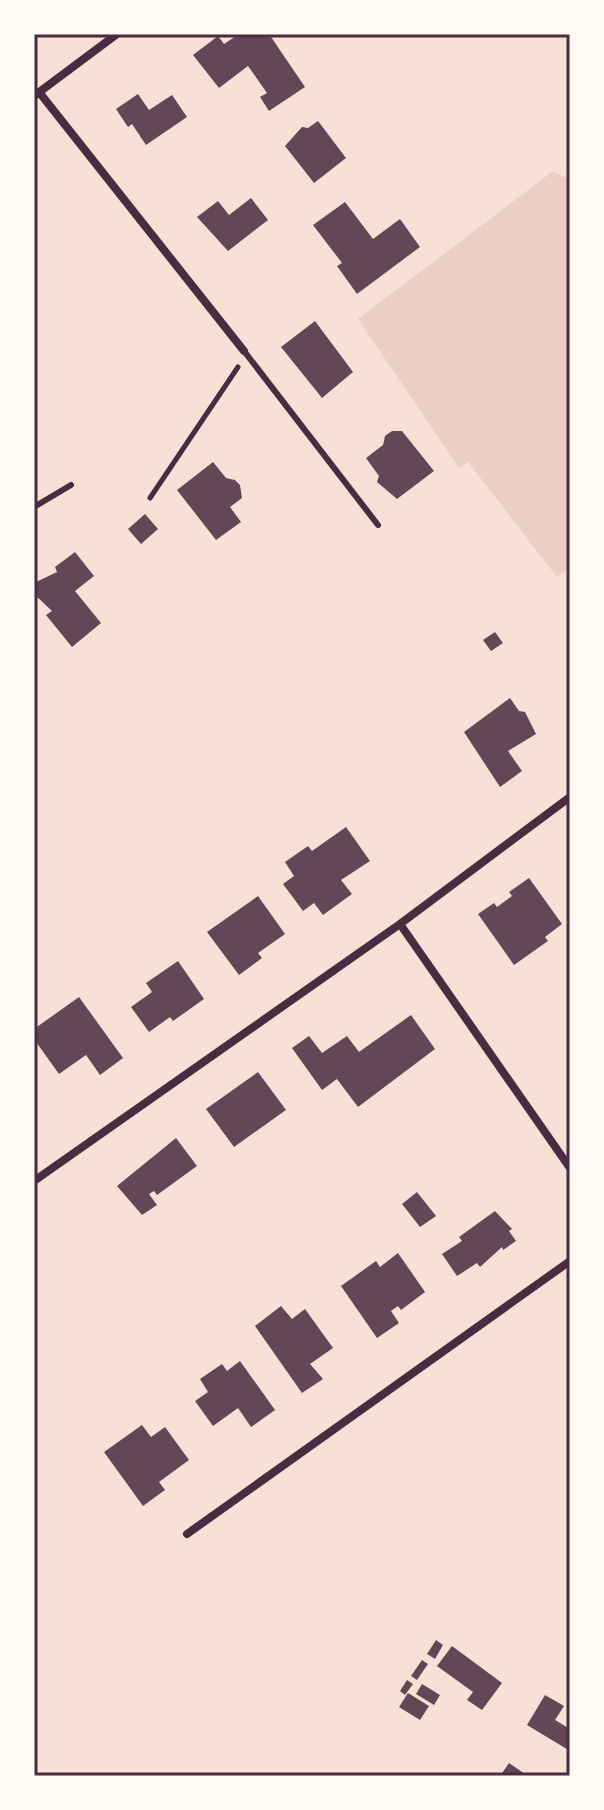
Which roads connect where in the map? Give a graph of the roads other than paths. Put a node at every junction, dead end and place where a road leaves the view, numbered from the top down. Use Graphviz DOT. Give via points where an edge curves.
graph roads {
  1 [pos="117,34"];
  2 [pos="36,94"];
  3 [pos="244,351"];
  4 [pos="71,485"];
  5 [pos="34,507"];
  6 [pos="378,525"];
  7 [pos="570,797"];
  8 [pos="400,924"];
  9 [pos="570,1168"];
  10 [pos="34,1181"];
  11 [pos="570,1261"];
  12 [pos="187,1534"];
  1 -- 2 [label="street"];
  2 -- 3 [label="street"];
  3 -- 6 [label="lane"];
  4 -- 5 [label="lane"];
  7 -- 8 [label="street"];
  8 -- 9 [label="street"];
  8 -- 10 [label="street"];
  11 -- 12 [label="street"];
}
